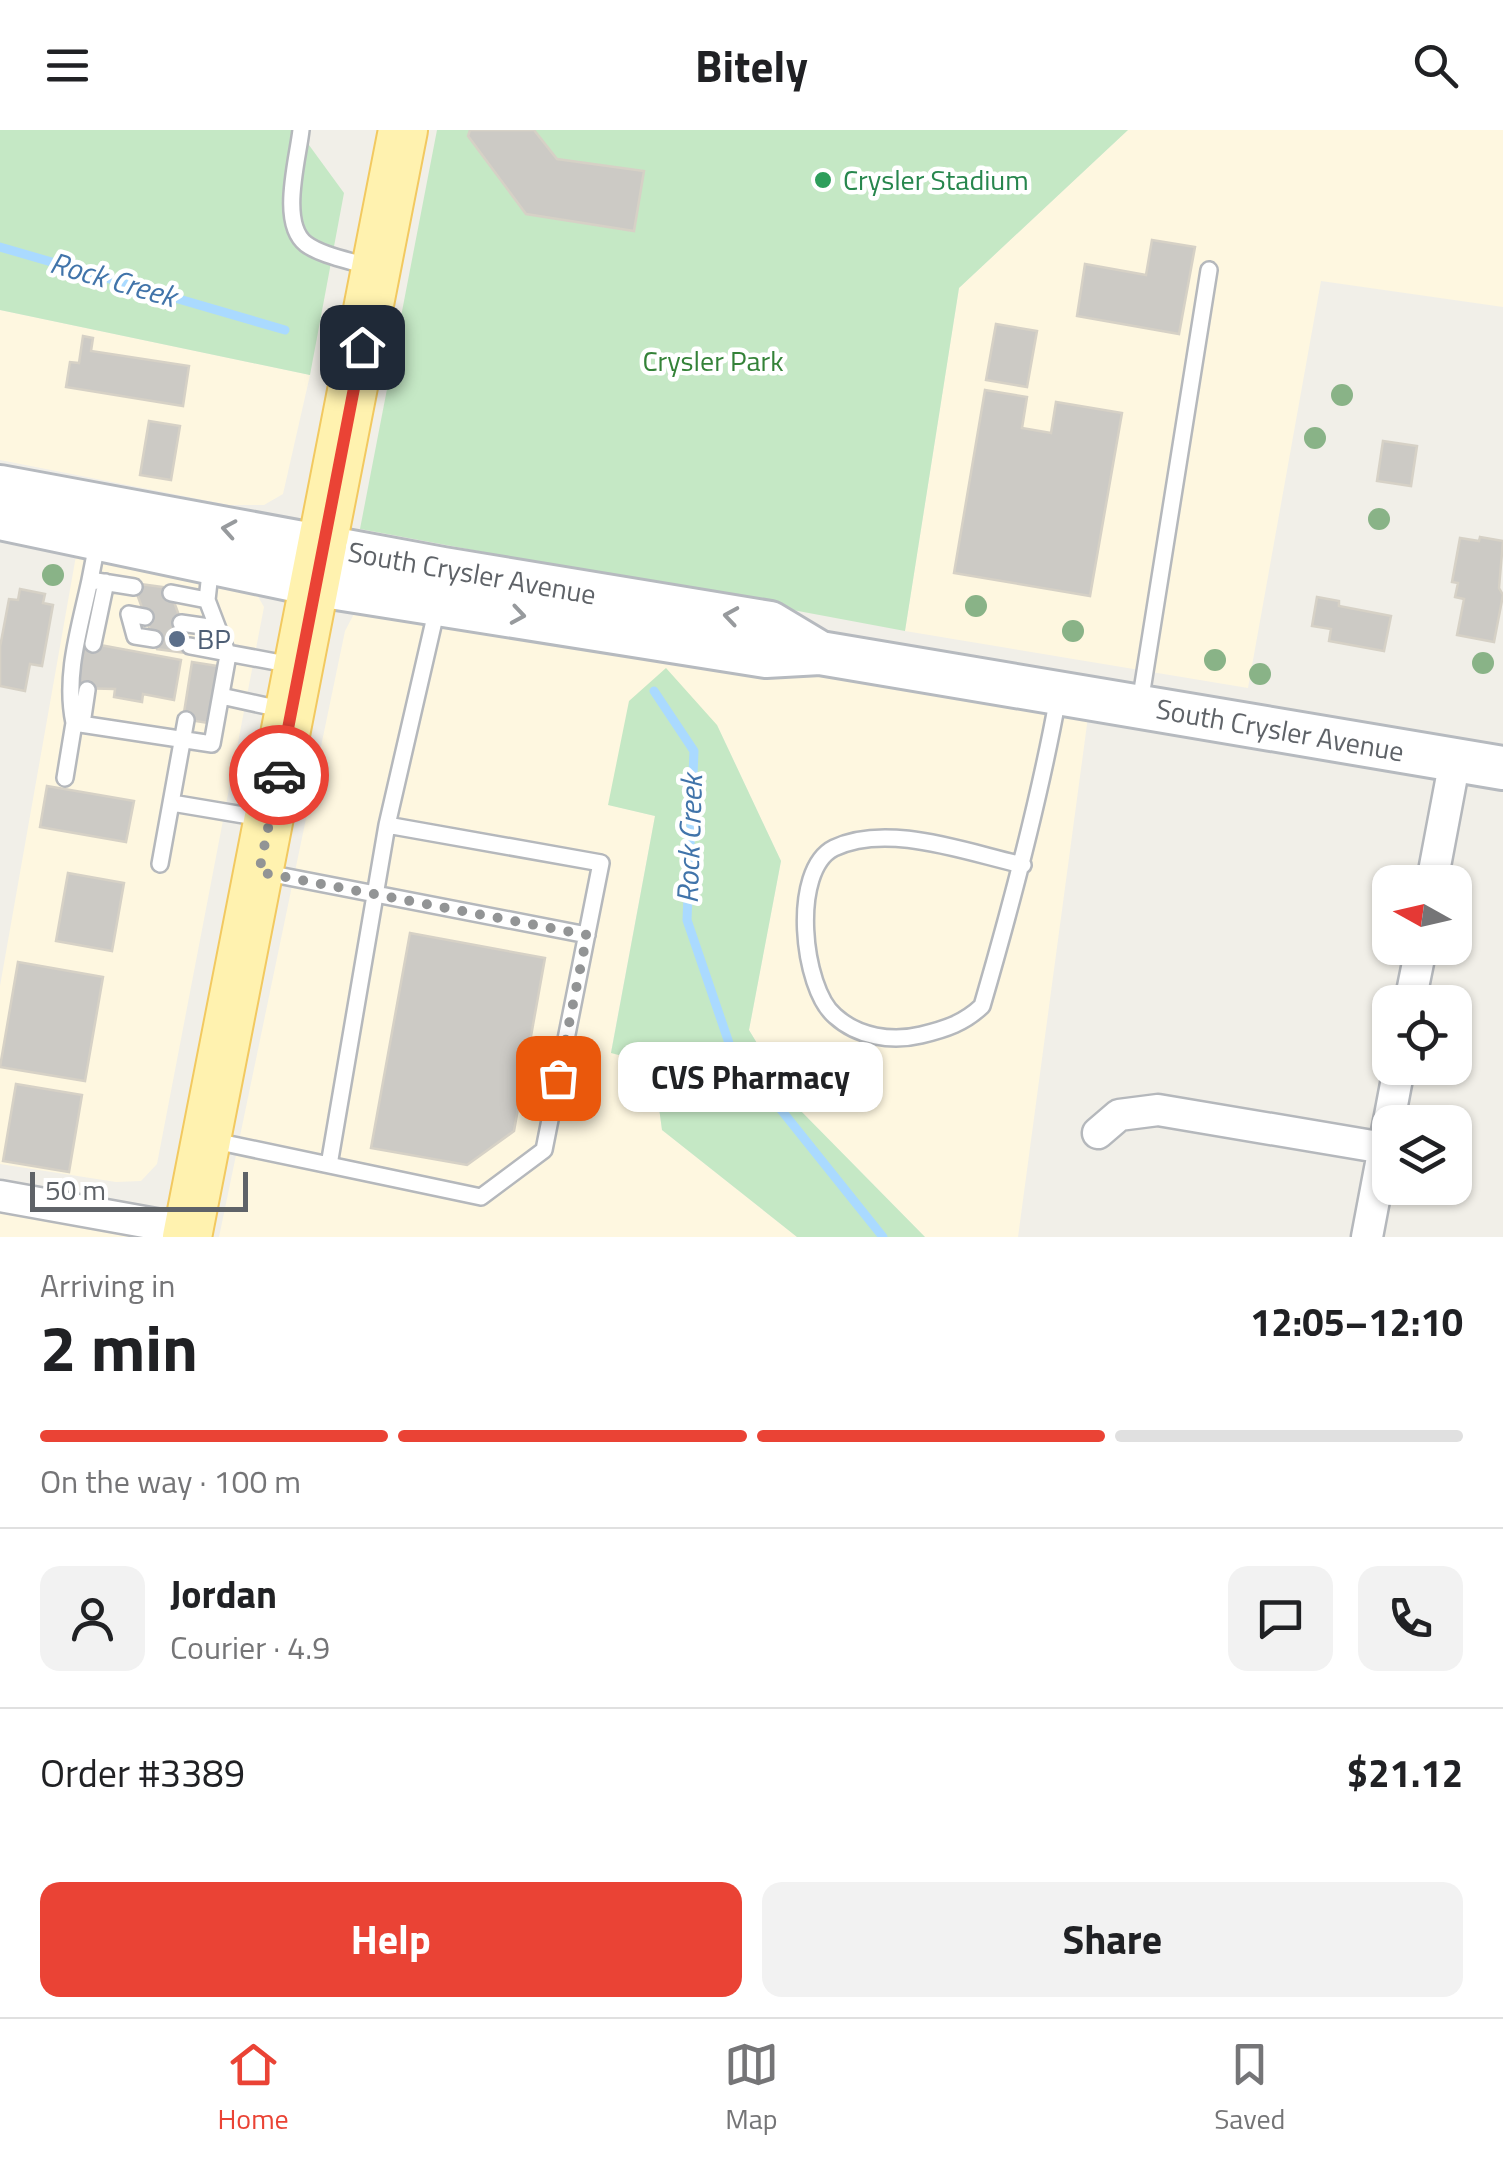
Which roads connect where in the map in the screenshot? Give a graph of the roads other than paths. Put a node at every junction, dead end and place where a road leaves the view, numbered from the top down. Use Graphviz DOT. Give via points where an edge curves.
graph roads {
  1 [pos="301,130"];
  2 [pos="403,130"];
  3 [pos="376,269"];
  4 [pos="1209,270"];
  5 [pos="0,487"];
  6 [pos="0,518"];
  7 [pos="321,566"];
  8 [pos="110,574"];
  9 [pos="209,581"];
  10 [pos="171,594"];
  11 [pos="438,604"];
  12 [pos="181,623"];
  13 [pos="216,628"];
  14 [pos="154,640"];
  15 [pos="94,644"];
  16 [pos="195,652"];
  17 [pos="820,653"];
  18 [pos="228,655"];
  19 [pos="296,689"];
  20 [pos="86,690"];
  21 [pos="1059,693"];
  22 [pos="221,696"];
  23 [pos="1140,707"];
  24 [pos="186,720"];
  25 [pos="78,724"];
  26 [pos="182,740"];
  27 [pos="1455,760"];
  28 [pos="1503,768"];
  29 [pos="65,778"];
  30 [pos="172,803"];
  31 [pos="270,819"];
  32 [pos="387,825"];
  33 [pos="160,864"];
  34 [pos="1023,865"];
  35 [pos="1435,865"];
  36 [pos="259,872"];
  37 [pos="376,894"];
  38 [pos="587,935"];
  39 [pos="1098,1133"];
  40 [pos="207,1140"];
  41 [pos="1372,1146"];
  42 [pos="329,1166"];
  43 [pos="0,1196"];
  44 [pos="1373,1205"];
  45 [pos="188,1234"];
  46 [pos="1367,1237"];
  1 -- 3 [label="lane" via="292,204 296,233 308,246"];
  2 -- 3 [label="main road"];
  3 -- 7 [label="main road"];
  4 -- 23 [label="lane"];
  7 -- 5 [label="main road, South Crysler Avenue, one-way"];
  6 -- 8 [label="main road, South Crysler Avenue"];
  7 -- 9 [label="main road, South Crysler Avenue"];
  7 -- 11 [label="main road, South Crysler Avenue"];
  17 -- 7 [label="main road, South Crysler Avenue, one-way" via="770,622"];
  7 -- 19 [label="main road"];
  8 -- 9 [label="main road, South Crysler Avenue"];
  8 -- 14 [label="lane" via="137,615 135,636"];
  8 -- 15 [label="lane"];
  8 -- 25 [label="lane" via="72,665 68,696"];
  9 -- 10 [label="lane"];
  9 -- 13 [label="lane"];
  11 -- 17 [label="main road, South Crysler Avenue, one-way" via="766,656"];
  11 -- 32 [label="lane"];
  12 -- 13 [label="lane"];
  13 -- 18 [label="lane"];
  16 -- 18 [label="lane"];
  17 -- 21 [label="main road, South Crysler Avenue"];
  18 -- 19 [label="lane"];
  18 -- 22 [label="lane"];
  19 -- 22 [label="lane"];
  19 -- 31 [label="main road"];
  20 -- 25 [label="lane"];
  21 -- 23 [label="main road, South Crysler Avenue"];
  21 -- 34 [label="lane"];
  22 -- 26 [label="lane" via="212,744"];
  23 -- 27 [label="main road, South Crysler Avenue"];
  24 -- 26 [label="lane"];
  25 -- 26 [label="lane"];
  25 -- 29 [label="lane"];
  26 -- 30 [label="lane"];
  27 -- 28 [label="main road, South Crysler Avenue"];
  27 -- 35 [label="street"];
  30 -- 31 [label="lane"];
  30 -- 33 [label="lane"];
  31 -- 36 [label="main road"];
  32 -- 37 [label="lane"];
  32 -- 38 [label="lane" via="601,864"];
  34 -- 34 [label="lane" via="982,1006 968,1020 912,1037 876,1037 834,1016 818,994 806,912 810,879 825,854 900,840"];
  36 -- 37 [label="lane"];
  36 -- 40 [label="main road"];
  37 -- 38 [label="lane"];
  37 -- 42 [label="lane"];
  38 -- 42 [label="lane" via="544,1150 481,1197"];
  39 -- 41 [label="street" via="1119,1115 1158,1110"];
  40 -- 42 [label="lane"];
  40 -- 45 [label="main road"];
  43 -- 45 [label="street"];
  44 -- 46 [label="street"];
}
